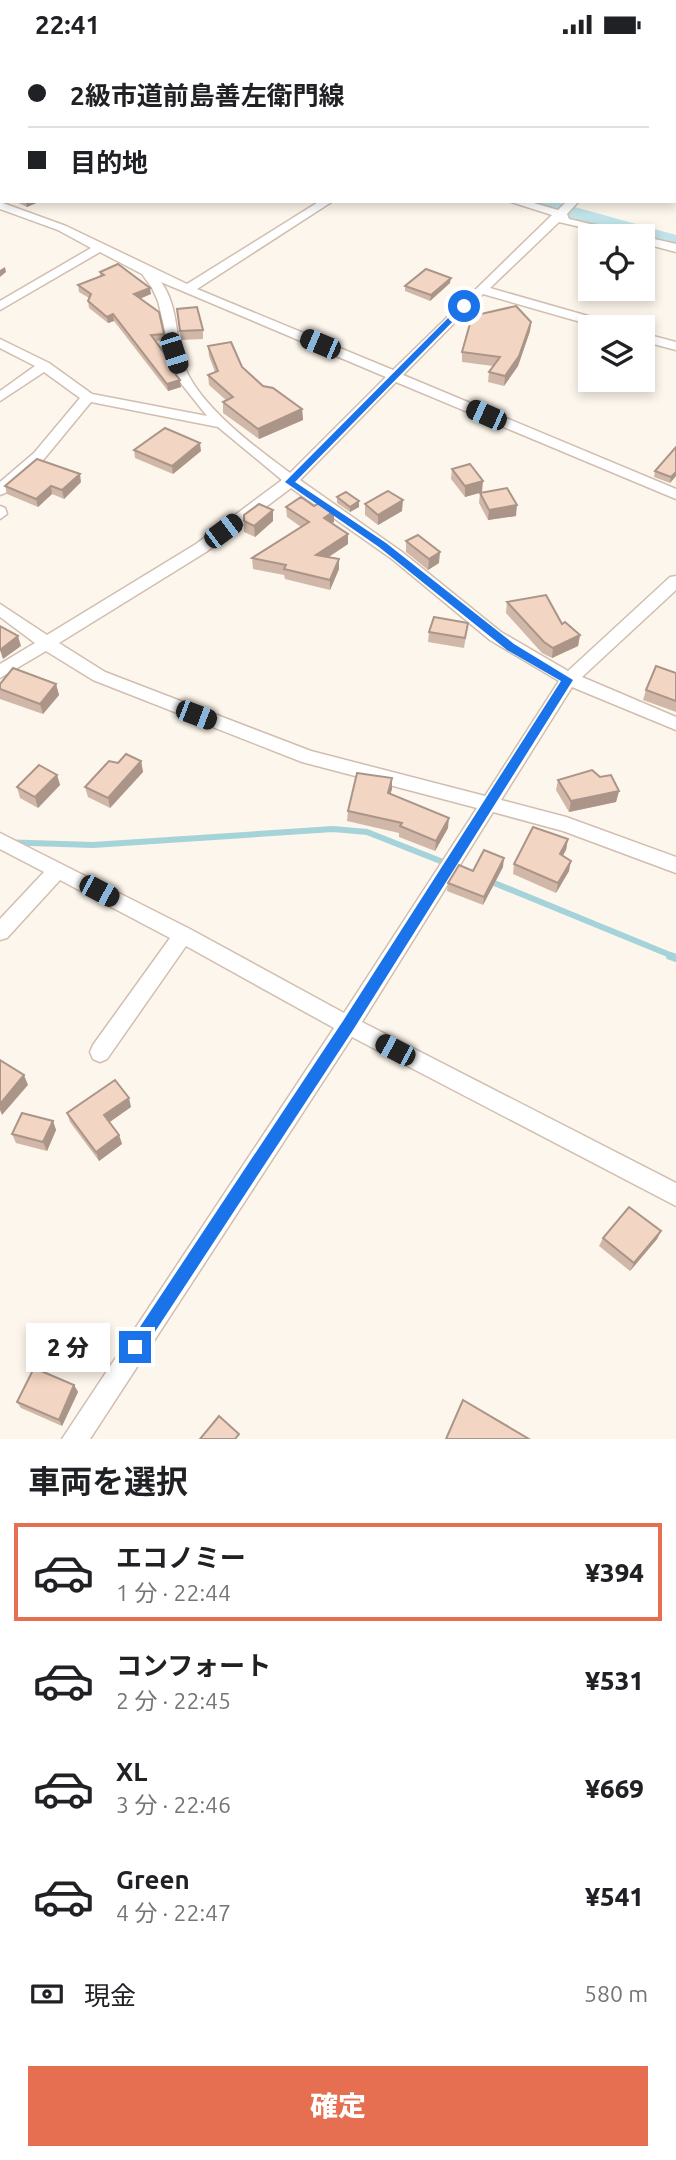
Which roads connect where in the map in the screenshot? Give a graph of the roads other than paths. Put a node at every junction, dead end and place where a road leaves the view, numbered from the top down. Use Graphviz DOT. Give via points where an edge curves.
graph roads {
  1 [pos="325,203"];
  2 [pos="520,203"];
  3 [pos="573,203"];
  4 [pos="0,205"];
  5 [pos="561,214"];
  6 [pos="578,224"];
  7 [pos="655,242"];
  8 [pos="99,248"];
  9 [pos="676,248"];
  10 [pos="146,271"];
  11 [pos="188,289"];
  12 [pos="481,289"];
  13 [pos="0,306"];
  14 [pos="578,317"];
  15 [pos="655,341"];
  16 [pos="0,343"];
  17 [pos="676,347"];
  18 [pos="44,366"];
  19 [pos="396,375"];
  20 [pos="0,397"];
  21 [pos="88,397"];
  22 [pos="221,423"];
  23 [pos="289,482"];
  24 [pos="0,490"];
  25 [pos="676,494"];
  26 [pos="676,582"];
  27 [pos="0,609"];
  28 [pos="46,643"];
  29 [pos="0,672"];
  30 [pos="568,680"];
  31 [pos="676,724"];
  32 [pos="490,803"];
  33 [pos="0,840"];
  34 [pos="676,865"];
  35 [pos="58,870"];
  36 [pos="0,932"];
  37 [pos="183,935"];
  38 [pos="348,1025"];
  39 [pos="100,1052"];
  40 [pos="676,1195"];
  41 [pos="75,1439"];
  1 -- 11 [label="street"];
  2 -- 5 [label="street"];
  3 -- 5 [label="street"];
  4 -- 8 [label="street" via="62,228"];
  5 -- 6 [label="street" via="564,221"];
  5 -- 12 [label="street"];
  7 -- 9 [label="street"];
  8 -- 10 [label="street"];
  8 -- 13 [label="street"];
  10 -- 11 [label="street"];
  10 -- 22 [label="street" via="158,283 170,312 174,353 188,388"];
  11 -- 19 [label="street"];
  12 -- 14 [label="street"];
  12 -- 19 [label="street"];
  15 -- 17 [label="street"];
  16 -- 18 [label="street"];
  18 -- 20 [label="street"];
  18 -- 21 [label="street"];
  19 -- 23 [label="street"];
  19 -- 25 [label="street"];
  21 -- 22 [label="street"];
  21 -- 24 [label="street" via="39,456"];
  22 -- 23 [label="street"];
  23 -- 28 [label="street" via="201,548"];
  23 -- 30 [label="street" via="383,545 511,647"];
  26 -- 30 [label="street"];
  27 -- 28 [label="street"];
  28 -- 29 [label="street"];
  28 -- 32 [label="street" via="99,676 308,757"];
  30 -- 31 [label="street"];
  30 -- 32 [label="street"];
  32 -- 34 [label="street" via="566,824"];
  32 -- 38 [label="street"];
  33 -- 35 [label="street"];
  35 -- 36 [label="street"];
  35 -- 37 [label="street"];
  37 -- 38 [label="street"];
  37 -- 39 [label="street"];
  38 -- 40 [label="street"];
  38 -- 41 [label="street"];
}
